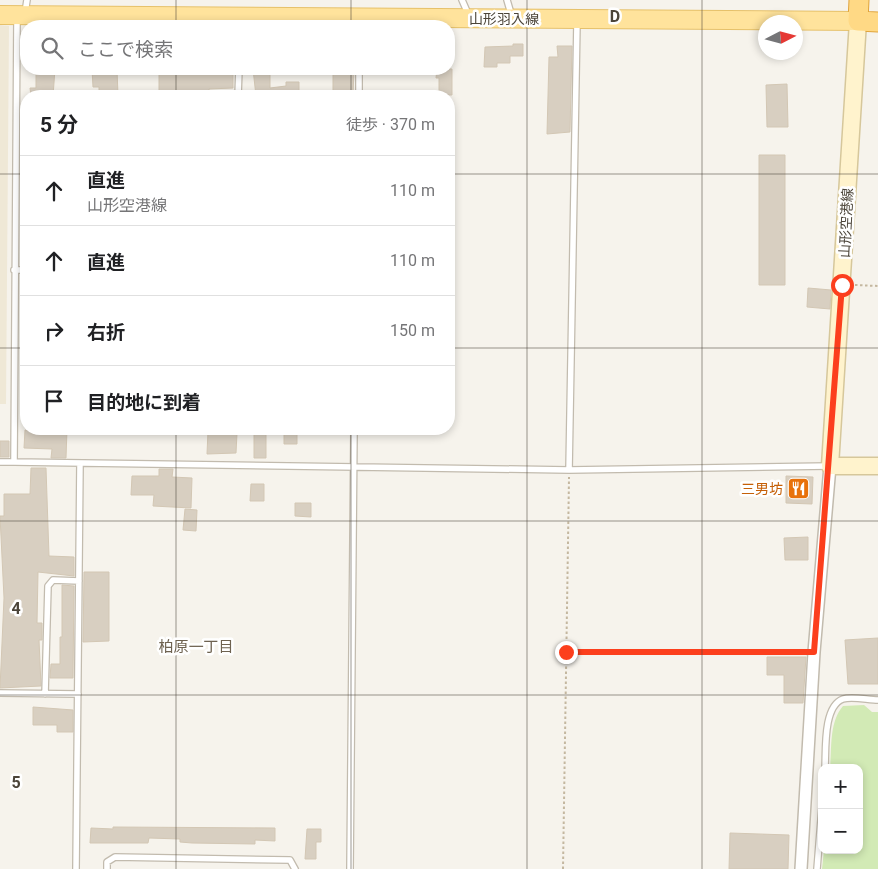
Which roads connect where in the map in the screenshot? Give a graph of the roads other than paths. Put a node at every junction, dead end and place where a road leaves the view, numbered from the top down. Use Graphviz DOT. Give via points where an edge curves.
graph roads {
  1 [pos="462,0"];
  2 [pos="507,0"];
  3 [pos="859,0"];
  4 [pos="17,11"];
  5 [pos="470,19"];
  6 [pos="513,19"];
  7 [pos="217,20"];
  8 [pos="433,20"];
  9 [pos="577,20"];
  10 [pos="858,21"];
  11 [pos="878,22"];
  12 [pos="239,75"];
  13 [pos="359,75"];
  14 [pos="238,90"];
  15 [pos="358,90"];
  16 [pos="14,270"];
  17 [pos="20,270"];
  18 [pos="354,435"];
  19 [pos="0,462"];
  20 [pos="14,462"];
  21 [pos="80,463"];
  22 [pos="830,466"];
  23 [pos="878,466"];
  24 [pos="354,467"];
  25 [pos="569,470"];
  26 [pos="79,581"];
  27 [pos="0,693"];
  28 [pos="46,694"];
  29 [pos="78,694"];
  30 [pos="878,700"];
  31 [pos="824,764"];
  32 [pos="822,809"];
  33 [pos="76,869"];
  34 [pos="107,869"];
  35 [pos="295,869"];
  36 [pos="350,869"];
  37 [pos="801,869"];
  38 [pos="817,869"];
  1 -- 5 [label="lane"];
  2 -- 6 [label="lane"];
  3 -- 10 [label="highway"];
  4 -- 7 [label="main road, 山形羽入線"];
  4 -- 16 [label="lane"];
  5 -- 6 [label="main road, 山形羽入線"];
  5 -- 8 [label="main road, 山形羽入線"];
  6 -- 9 [label="main road, 山形羽入線"];
  9 -- 10 [label="main road, 山形羽入線"];
  9 -- 25 [label="lane"];
  10 -- 11 [label="highway"];
  10 -- 22 [label="main road, 山形空港線"];
  12 -- 14 [label="lane"];
  13 -- 15 [label="lane"];
  16 -- 17 [label="lane"];
  16 -- 20 [label="lane"];
  18 -- 24 [label="lane"];
  19 -- 20 [label="lane"];
  20 -- 21 [label="lane"];
  21 -- 24 [label="lane"];
  21 -- 26 [label="lane"];
  22 -- 23 [label="main road"];
  22 -- 25 [label="lane"];
  22 -- 37 [label="street" via="814,652"];
  24 -- 25 [label="lane"];
  24 -- 36 [label="lane"];
  26 -- 28 [label="lane" via="53,580 48,586"];
  26 -- 29 [label="lane"];
  27 -- 28 [label="lane"];
  28 -- 29 [label="lane"];
  29 -- 33 [label="lane"];
  30 -- 31 [label="lane" via="843,699 833,706 828,722"];
  32 -- 38 [label="lane"];
  34 -- 35 [label="lane" via="107,862 115,857 290,860"];
}
